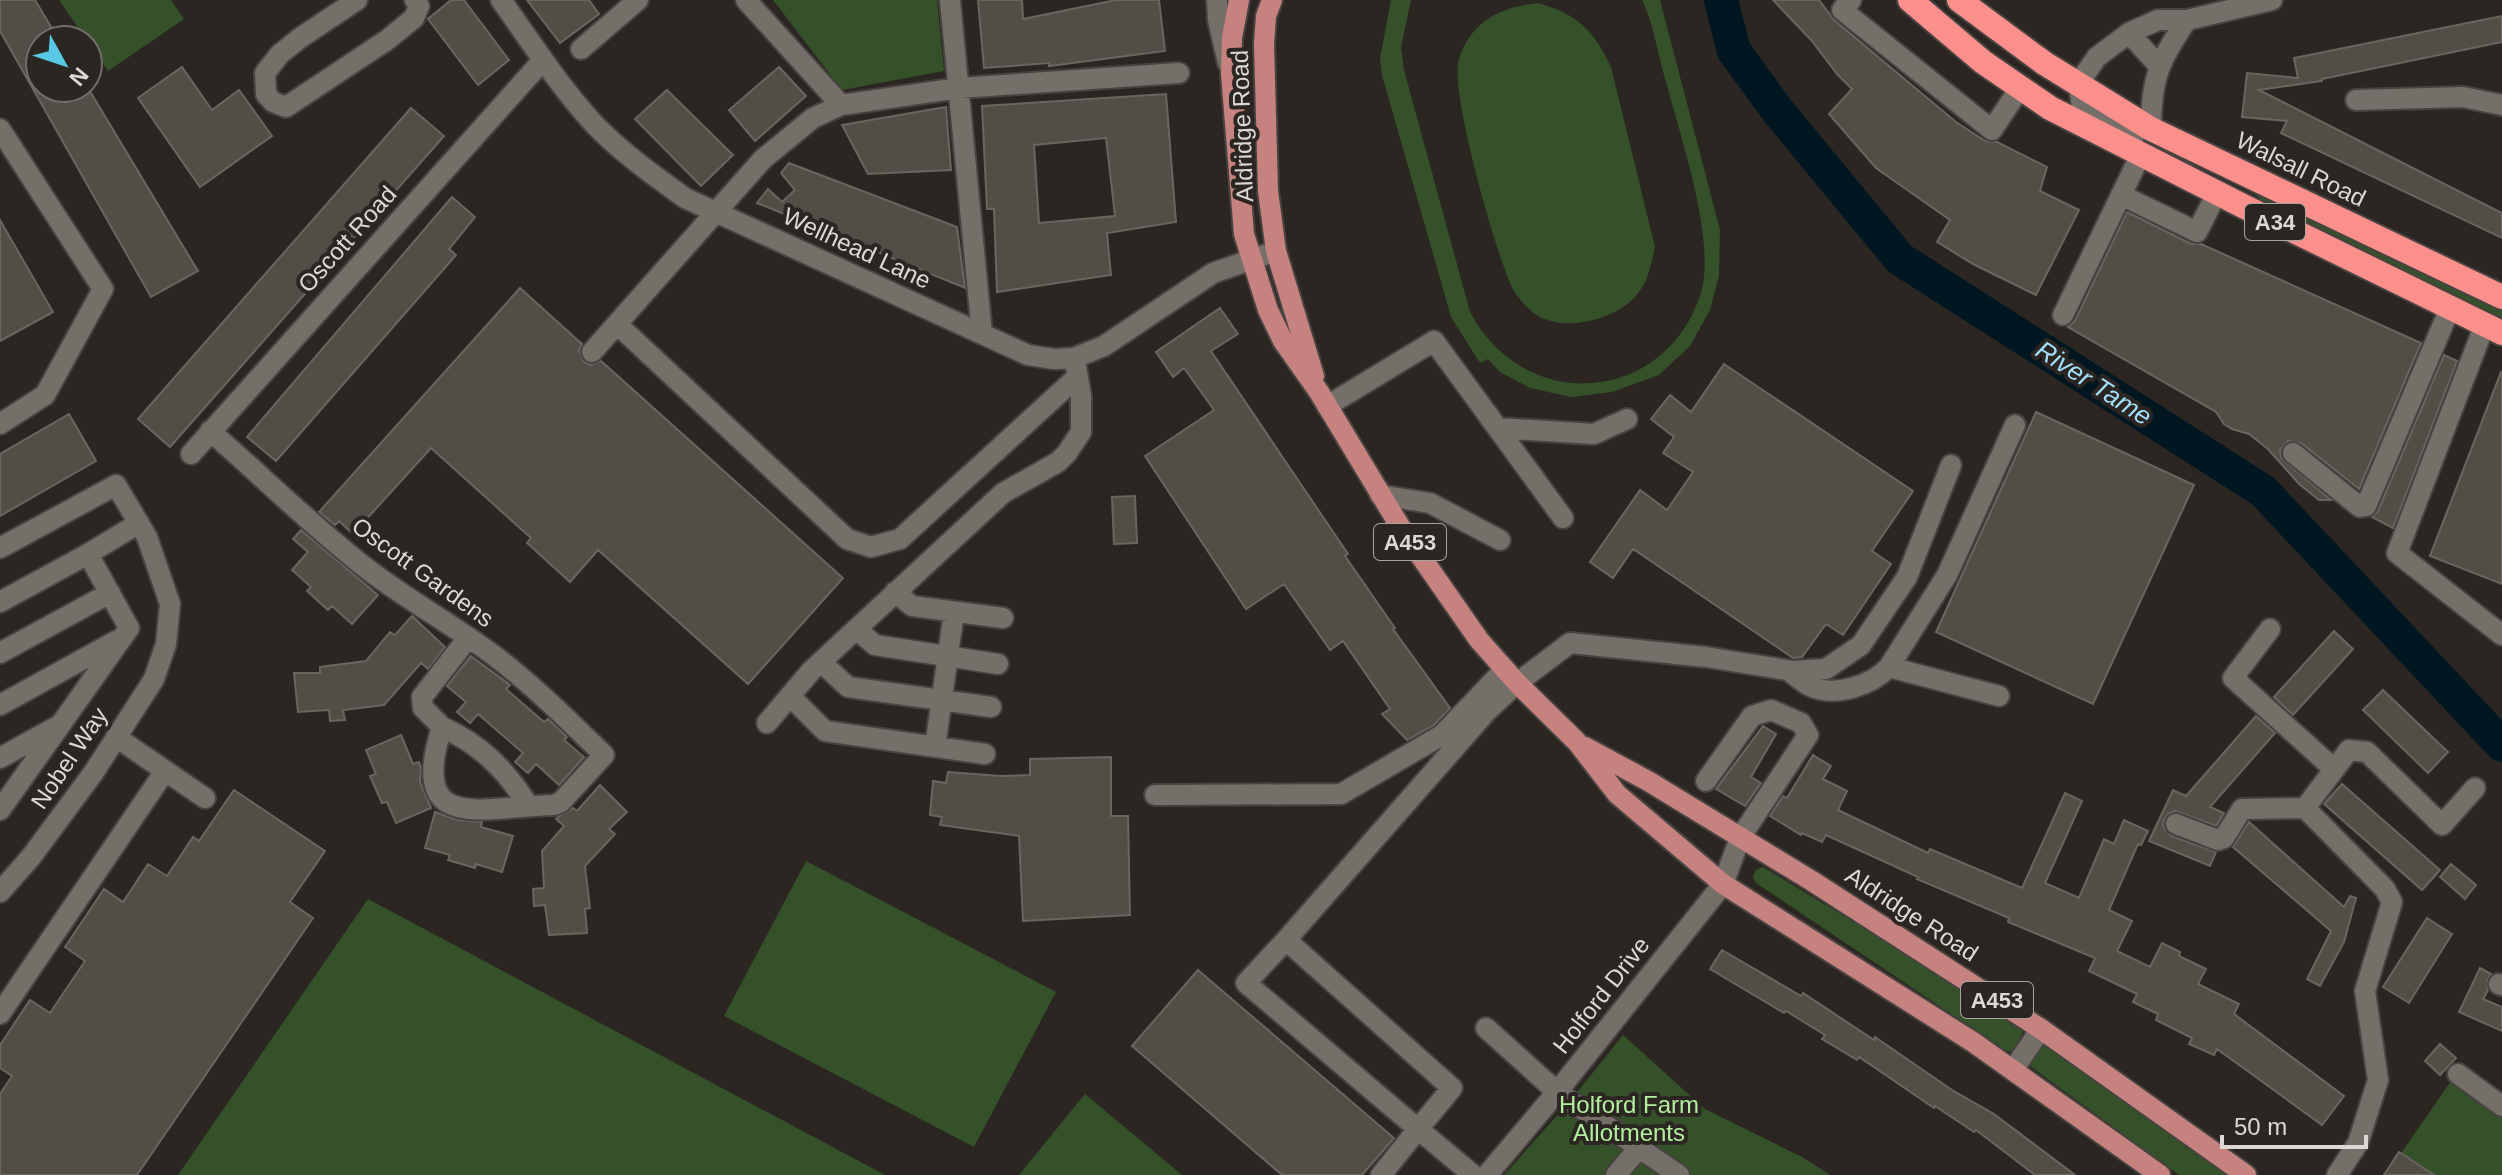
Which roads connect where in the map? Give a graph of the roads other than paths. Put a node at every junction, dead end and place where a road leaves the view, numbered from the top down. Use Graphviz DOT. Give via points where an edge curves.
graph roads {
  1 [pos="357,0"];
  2 [pos="415,0"];
  3 [pos="501,0"];
  4 [pos="638,0"];
  5 [pos="746,0"];
  6 [pos="950,0"];
  7 [pos="1217,0"];
  8 [pos="1239,0"];
  9 [pos="1272,0"];
  10 [pos="1851,0"];
  11 [pos="1910,0"];
  12 [pos="1959,0"];
  13 [pos="2272,0"];
  14 [pos="2187,20"];
  15 [pos="2129,33"];
  16 [pos="581,49"];
  17 [pos="543,60"];
  18 [pos="2159,66"];
  19 [pos="1179,73"];
  20 [pos="1231,74"];
  21 [pos="2079,86"];
  22 [pos="959,88"];
  23 [pos="2020,88"];
  24 [pos="2356,100"];
  25 [pos="841,105"];
  26 [pos="2502,105"];
  27 [pos="0,129"];
  28 [pos="2151,129"];
  29 [pos="2141,154"];
  30 [pos="2217,193"];
  31 [pos="2121,195"];
  32 [pos="2245,207"];
  33 [pos="714,212"];
  34 [pos="1276,251"];
  35 [pos="1250,260"];
  36 [pos="2502,297"];
  37 [pos="2450,308"];
  38 [pos="2063,315"];
  39 [pos="618,325"];
  40 [pos="2494,328"];
  41 [pos="982,334"];
  42 [pos="592,352"];
  43 [pos="1076,367"];
  44 [pos="1323,399"];
  45 [pos="1627,419"];
  46 [pos="0,424"];
  47 [pos="2015,425"];
  48 [pos="1498,428"];
  49 [pos="210,431"];
  50 [pos="2293,453"];
  51 [pos="191,454"];
  52 [pos="1951,465"];
  53 [pos="1380,495"];
  54 [pos="1563,518"];
  55 [pos="139,523"];
  56 [pos="1500,540"];
  57 [pos="0,548"];
  58 [pos="88,554"];
  59 [pos="895,592"];
  60 [pos="110,593"];
  61 [pos="0,602"];
  62 [pos="954,612"];
  63 [pos="1003,618"];
  64 [pos="856,629"];
  65 [pos="2270,629"];
  66 [pos="2502,635"];
  67 [pos="121,638"];
  68 [pos="468,638"];
  69 [pos="0,653"];
  70 [pos="948,655"];
  71 [pos="821,662"];
  72 [pos="998,664"];
  73 [pos="1889,667"];
  74 [pos="1789,671"];
  75 [pos="1511,676"];
  76 [pos="790,696"];
  77 [pos="1999,696"];
  78 [pos="942,701"];
  79 [pos="0,705"];
  80 [pos="991,707"];
  81 [pos="767,723"];
  82 [pos="62,724"];
  83 [pos="442,727"];
  84 [pos="116,737"];
  85 [pos="1577,742"];
  86 [pos="935,747"];
  87 [pos="985,754"];
  88 [pos="0,758"];
  89 [pos="2334,769"];
  90 [pos="165,771"];
  91 [pos="1706,781"];
  92 [pos="2475,788"];
  93 [pos="1199,794"];
  94 [pos="205,798"];
  95 [pos="528,805"];
  96 [pos="2305,808"];
  97 [pos="0,810"];
  98 [pos="2176,824"];
  99 [pos="1740,838"];
  100 [pos="1723,884"];
  101 [pos="0,892"];
  102 [pos="1286,940"];
  103 [pos="0,1014"];
  104 [pos="1486,1028"];
  105 [pos="2041,1029"];
  106 [pos="2013,1070"];
  107 [pos="2458,1074"];
  108 [pos="1557,1092"];
  109 [pos="2502,1106"];
  110 [pos="1418,1129"];
  111 [pos="1638,1149"];
  112 [pos="1381,1175"];
  113 [pos="1473,1175"];
  114 [pos="1487,1175"];
  115 [pos="1616,1175"];
  116 [pos="1679,1175"];
  117 [pos="2160,1175"];
  118 [pos="2246,1175"];
  119 [pos="2337,1175"];
  1 -- 2 [label="street" via="280,54 265,73 266,94 273,102 286,107 387,40 414,18 419,6"];
  3 -- 17 [label="street, Wellhead Lane"];
  4 -- 16 [label="street"];
  5 -- 25 [label="street"];
  6 -- 22 [label="street"];
  7 -- 20 [label="street"];
  8 -- 20 [label="main road, Aldridge Road"];
  9 -- 34 [label="main road, Aldridge Road / A453" via="1264,44 1268,191"];
  10 -- 23 [label="street" via="1842,10 1992,130"];
  11 -- 23 [label="highway, Walsall Road / A34"];
  12 -- 21 [label="highway, Walsall Road / A34"];
  13 -- 14 [label="street"];
  14 -- 15 [label="street" via="2158,20"];
  14 -- 18 [label="street"];
  15 -- 18 [label="street"];
  15 -- 21 [label="street" via="2097,57"];
  17 -- 33 [label="street, Wellhead Lane" via="624,152 685,198"];
  17 -- 49 [label="street, Oscott Road"];
  18 -- 28 [label="street" via="2151,95"];
  19 -- 22 [label="street"];
  20 -- 35 [label="main road, Aldridge Road / A453"];
  21 -- 28 [label="highway, Walsall Road / A34"];
  21 -- 32 [label="street, Walsall Road" via="2082,108"];
  22 -- 25 [label="street"];
  22 -- 41 [label="street"];
  23 -- 29 [label="highway, Walsall Road / A34"];
  24 -- 26 [label="street" via="2463,97"];
  25 -- 33 [label="street" via="813,118 763,159"];
  27 -- 46 [label="street" via="103,289 45,395"];
  28 -- 36 [label="highway, Walsall Road / A34"];
  29 -- 30 [label="highway, Walsall Road / A34"];
  29 -- 31 [label="street"];
  30 -- 31 [label="street" via="2197,232"];
  30 -- 32 [label="highway, Walsall Road / A34"];
  31 -- 38 [label="street"];
  32 -- 37 [label="highway, Walsall Road / A34"];
  33 -- 39 [label="street"];
  33 -- 41 [label="street, Wellhead Lane"];
  34 -- 35 [label="street"];
  34 -- 44 [label="main road, Aldridge Road / A453"];
  35 -- 43 [label="street, Wellhead Lane" via="1213,273"];
  35 -- 44 [label="main road, Aldridge Road / A453" via="1275,328"];
  37 -- 40 [label="highway, Walsall Road / A34"];
  37 -- 50 [label="street" via="2366,506 2360,507"];
  39 -- 42 [label="street"];
  39 -- 43 [label="street" via="847,539 871,547 900,539"];
  40 -- 66 [label="street" via="2397,553"];
  41 -- 43 [label="street, Wellhead Lane" via="1028,355"];
  43 -- 59 [label="street" via="1081,432 1067,453 1003,493"];
  44 -- 48 [label="street" via="1434,341"];
  44 -- 53 [label="main road, Aldridge Road / A453"];
  45 -- 48 [label="street" via="1594,434"];
  47 -- 73 [label="street" via="1947,575"];
  48 -- 54 [label="street"];
  49 -- 51 [label="street, Oscott Road"];
  49 -- 68 [label="street, Oscott Gardens" via="364,567"];
  52 -- 74 [label="street" via="1907,577 1861,645 1826,669"];
  53 -- 56 [label="street" via="1430,503"];
  53 -- 75 [label="main road, Aldridge Road / A453" via="1445,594"];
  55 -- 57 [label="street, Nobel Way" via="116,485"];
  55 -- 58 [label="street"];
  55 -- 84 [label="street, Nobel Way" via="170,604 166,644 154,679"];
  58 -- 60 [label="street"];
  58 -- 61 [label="street"];
  59 -- 62 [label="street" via="912,606"];
  59 -- 64 [label="street"];
  60 -- 67 [label="street" via="129,628"];
  60 -- 69 [label="street"];
  62 -- 63 [label="street"];
  62 -- 70 [label="street"];
  64 -- 70 [label="street" via="875,645"];
  64 -- 71 [label="street"];
  65 -- 89 [label="street" via="2233,678"];
  67 -- 79 [label="street"];
  67 -- 82 [label="street"];
  68 -- 83 [label="street" via="422,697 423,708"];
  68 -- 95 [label="street, Oscott Gardens" via="522,678 604,755 561,802"];
  70 -- 72 [label="street"];
  70 -- 78 [label="street"];
  71 -- 76 [label="street"];
  71 -- 78 [label="street" via="848,687"];
  73 -- 74 [label="street" via="1865,685 1827,690 1811,687"];
  73 -- 77 [label="street"];
  74 -- 75 [label="street" via="1570,643"];
  75 -- 85 [label="main road, Aldridge Road / A453"];
  75 -- 93 [label="street" via="1442,735 1341,794 1155,795"];
  75 -- 102 [label="street" via="1486,712"];
  76 -- 81 [label="street"];
  76 -- 86 [label="street" via="825,731"];
  78 -- 80 [label="street"];
  78 -- 86 [label="street"];
  82 -- 88 [label="street"];
  82 -- 97 [label="street"];
  83 -- 95 [label="street" via="487,754"];
  83 -- 95 [label="street" via="433,766 443,802 466,809"];
  84 -- 90 [label="street"];
  84 -- 101 [label="street, Nobel Way"];
  85 -- 99 [label="main road, Aldridge Road / A453"];
  85 -- 100 [label="main road, Aldridge Road / A453" via="1617,794"];
  86 -- 87 [label="street"];
  89 -- 92 [label="street" via="2349,750 2367,752 2442,825"];
  89 -- 96 [label="street"];
  90 -- 94 [label="street"];
  90 -- 103 [label="street"];
  91 -- 99 [label="street, Holford Drive" via="1752,716 1771,710 1801,723 1808,735"];
  96 -- 98 [label="street" via="2242,809 2218,840"];
  96 -- 119 [label="street" via="2392,902 2365,991 2378,1080 2358,1143"];
  99 -- 100 [label="street, Holford Drive"];
  99 -- 105 [label="main road, Aldridge Road / A453"];
  100 -- 106 [label="main road, Aldridge Road / A453"];
  100 -- 108 [label="street, Holford Drive"];
  102 -- 110 [label="street" via="1452,1088"];
  102 -- 110 [label="street" via="1246,983"];
  104 -- 108 [label="street"];
  105 -- 106 [label="street"];
  105 -- 118 [label="main road, Aldridge Road / A453"];
  106 -- 117 [label="main road, Aldridge Road / A453"];
  107 -- 109 [label="street"];
  108 -- 111 [label="street"];
  108 -- 114 [label="street, Holford Drive"];
  110 -- 112 [label="street"];
  110 -- 113 [label="street"];
  111 -- 115 [label="street"];
  111 -- 116 [label="street"];
}
